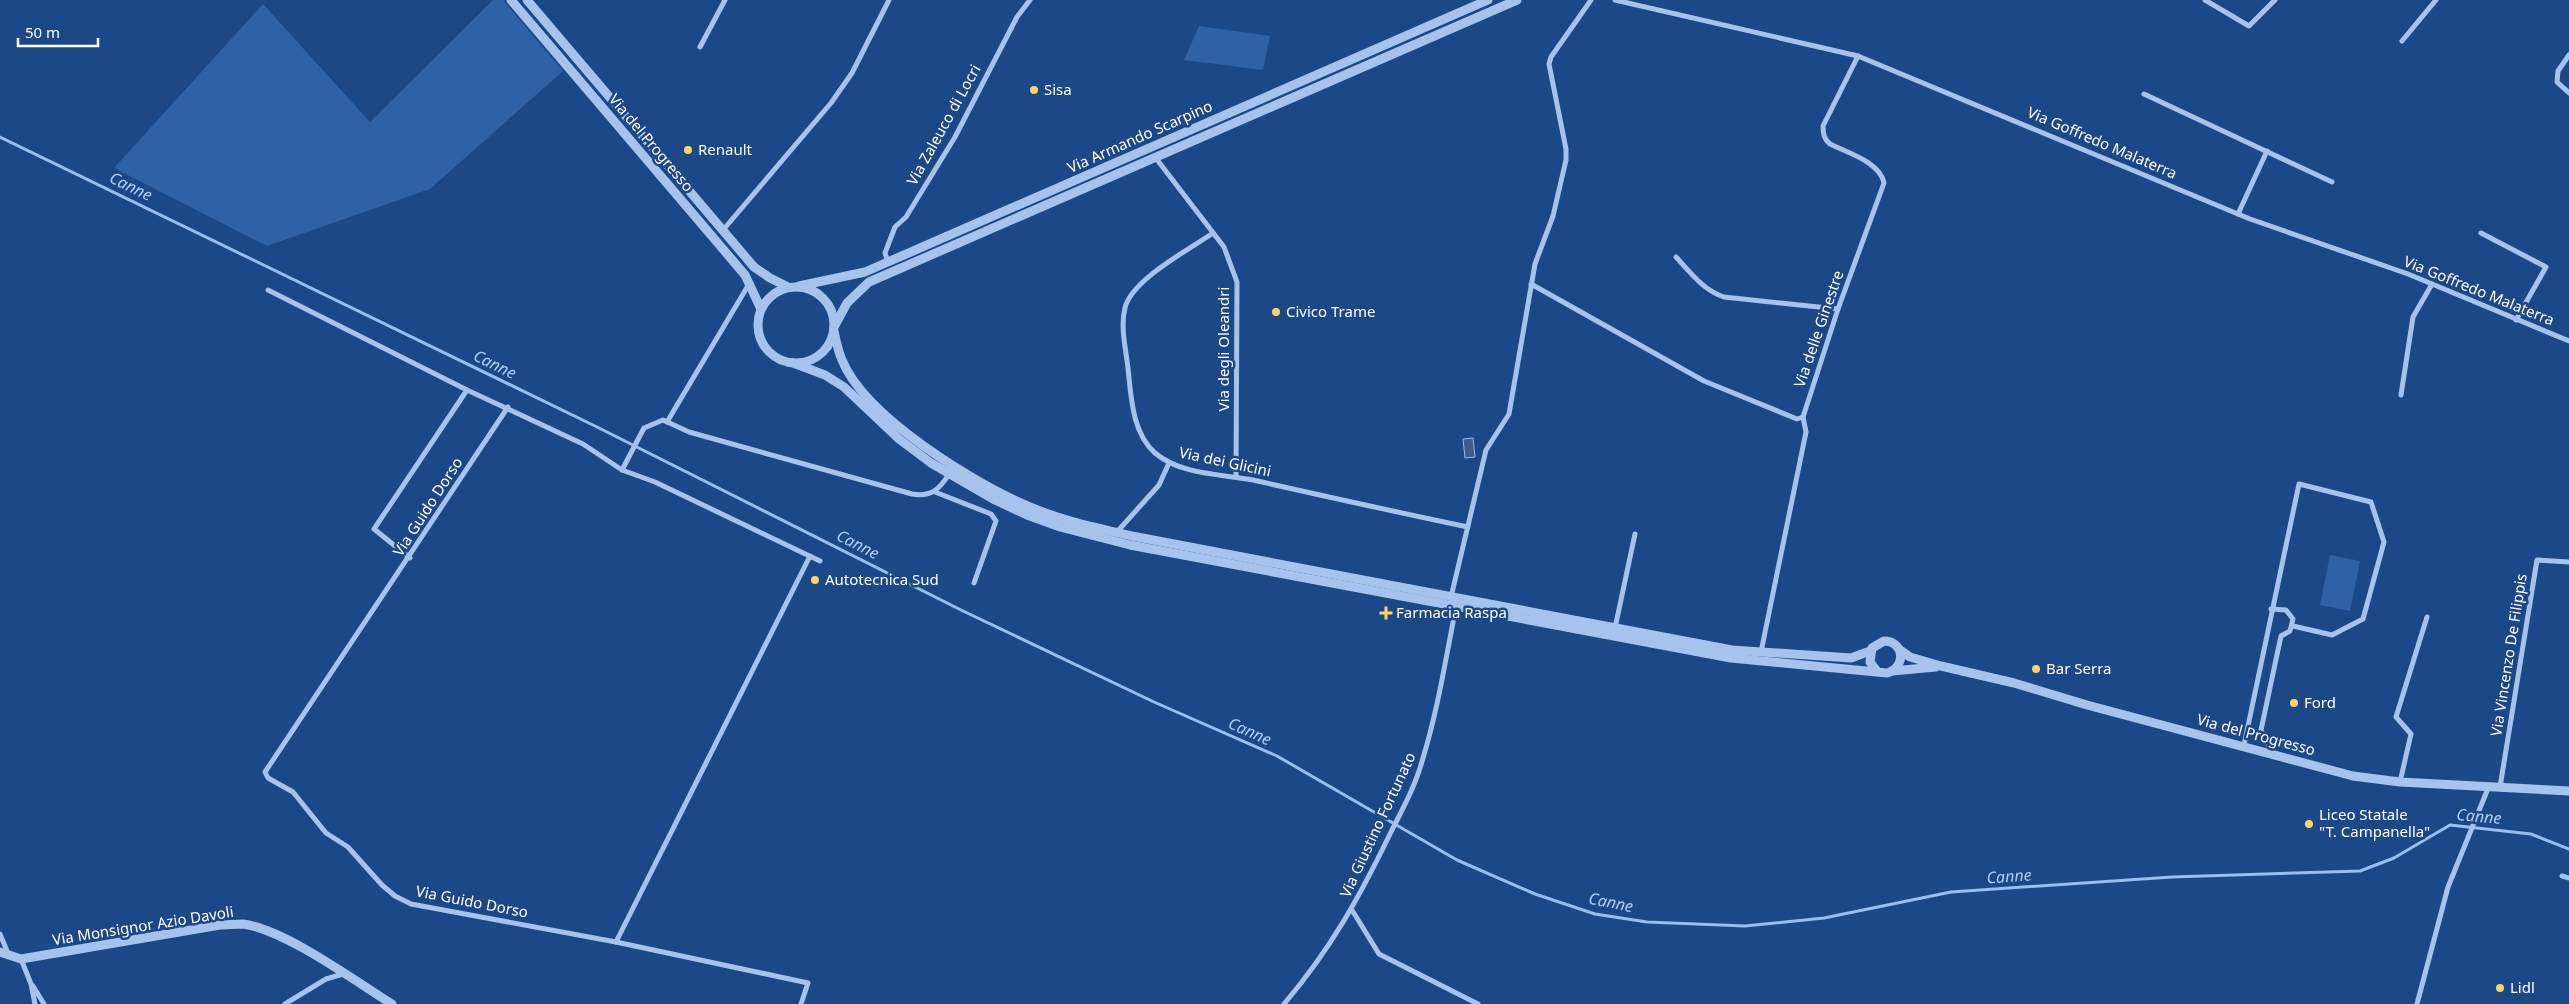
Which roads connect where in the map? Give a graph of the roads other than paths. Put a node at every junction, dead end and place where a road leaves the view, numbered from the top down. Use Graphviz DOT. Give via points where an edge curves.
graph roads {
  1 [pos="511,0"];
  2 [pos="527,0"];
  3 [pos="726,0"];
  4 [pos="889,0"];
  5 [pos="1030,0"];
  6 [pos="1488,0"];
  7 [pos="1517,0"];
  8 [pos="1591,0"];
  9 [pos="1615,0"];
  10 [pos="2205,0"];
  11 [pos="2275,0"];
  12 [pos="2436,0"];
  13 [pos="2402,41"];
  14 [pos="700,47"];
  15 [pos="2569,55"];
  16 [pos="1858,56"];
  17 [pos="2569,93"];
  18 [pos="2144,94"];
  19 [pos="2267,152"];
  20 [pos="1154,157"];
  21 [pos="2332,182"];
  22 [pos="2238,214"];
  23 [pos="723,230"];
  24 [pos="1213,233"];
  25 [pos="2481,233"];
  26 [pos="1676,257"];
  27 [pos="888,262"];
  28 [pos="749,284"];
  29 [pos="1531,284"];
  30 [pos="2432,284"];
  31 [pos="799,286"];
  32 [pos="788,287"];
  33 [pos="268,290"];
  34 [pos="761,309"];
  35 [pos="1838,309"];
  36 [pos="2516,320"];
  37 [pos="834,329"];
  38 [pos="2569,341"];
  39 [pos="793,363"];
  40 [pos="467,390"];
  41 [pos="2401,395"];
  42 [pos="508,408"];
  43 [pos="1803,417"];
  44 [pos="667,422"];
  45 [pos="1169,463"];
  46 [pos="622,470"];
  47 [pos="949,474"];
  48 [pos="1236,477"];
  49 [pos="935,492"];
  50 [pos="1468,527"];
  51 [pos="1116,532"];
  52 [pos="1636,534"];
  53 [pos="810,556"];
  54 [pos="410,558"];
  55 [pos="820,561"];
  56 [pos="2569,562"];
  57 [pos="974,583"];
  58 [pos="1451,597"];
  59 [pos="1456,607"];
  60 [pos="2271,609"];
  61 [pos="2428,617"];
  62 [pos="2293,626"];
  63 [pos="1615,628"];
  64 [pos="1900,650"];
  65 [pos="1761,652"];
  66 [pos="1870,652"];
  67 [pos="1941,666"];
  68 [pos="1876,670"];
  69 [pos="1891,672"];
  70 [pos="2244,745"];
  71 [pos="2272,753"];
  72 [pos="2400,782"];
  73 [pos="2489,786"];
  74 [pos="2500,787"];
  75 [pos="2569,791"];
  76 [pos="2562,876"];
  77 [pos="2569,878"];
  78 [pos="1352,910"];
  79 [pos="0,934"];
  80 [pos="616,942"];
  81 [pos="4,954"];
  82 [pos="21,959"];
  83 [pos="343,974"];
  84 [pos="32,984"];
  85 [pos="35,1004"];
  86 [pos="44,1004"];
  87 [pos="285,1004"];
  88 [pos="392,1004"];
  89 [pos="801,1004"];
  90 [pos="1284,1004"];
  91 [pos="1478,1004"];
  92 [pos="2417,1004"];
  1 -- 28 [label="street, Via del Progresso" via="745,275"];
  2 -- 23 [label="street, Via del Progresso"];
  3 -- 14 [label="street"];
  4 -- 23 [label="street" via="852,73 831,104"];
  5 -- 27 [label="street, Via Zaleuco di Locri" via="1017,17 955,137 906,217 895,227 885,253"];
  6 -- 27 [label="street, Via Armando Scarpino"];
  7 -- 20 [label="street, Via Armando Scarpino"];
  8 -- 29 [label="street" via="1551,56 1549,64 1566,160 1553,216"];
  9 -- 16 [label="street, Via Goffredo Malaterra"];
  10 -- 11 [label="street" via="2250,26"];
  12 -- 13 [label="street"];
  15 -- 17 [label="street" via="2558,71 2557,82"];
  16 -- 22 [label="street, Via Goffredo Malaterra"];
  16 -- 35 [label="street, Via delle Ginestre" via="1823,132 1830,144 1874,167 1883,176 1884,183"];
  18 -- 19 [label="street"];
  19 -- 21 [label="street"];
  19 -- 22 [label="street"];
  20 -- 24 [label="street, Via degli Oleandri"];
  20 -- 37 [label="street, Via Armando Scarpino" via="869,282 847,303"];
  22 -- 30 [label="street, Via Goffredo Malaterra"];
  23 -- 32 [label="street, Via del Progresso" via="754,267"];
  24 -- 45 [label="street, Via dei Glicini" via="1145,280 1125,307 1132,402 1138,428 1147,444"];
  24 -- 48 [label="street, Via degli Oleandri" via="1224,247 1237,282"];
  25 -- 36 [label="street" via="2546,267"];
  26 -- 35 [label="street" via="1700,283 1724,297"];
  27 -- 31 [label="street, Via Armando Scarpino" via="865,272"];
  28 -- 34 [label="street, Via del Progresso"];
  28 -- 44 [label="street"];
  29 -- 43 [label="street" via="1704,382 1797,419"];
  29 -- 50 [label="street" via="1509,414 1486,450"];
  30 -- 36 [label="street, Via Goffredo Malaterra"];
  30 -- 41 [label="street" via="2413,317"];
  31 -- 32 [label="street"];
  31 -- 37 [label="street" via="810,289 828,304"];
  32 -- 34 [label="street" via="772,295"];
  33 -- 40 [label="street"];
  34 -- 39 [label="street" via="757,321 762,345 770,354"];
  35 -- 43 [label="street, Via delle Ginestre"];
  36 -- 38 [label="street, Via Goffredo Malaterra"];
  37 -- 39 [label="street" via="827,346 815,358"];
  37 -- 51 [label="street" via="842,361 853,380 871,401 936,456 1030,507"];
  39 -- 47 [label="street" via="825,375 844,387 899,439"];
  40 -- 42 [label="street"];
  40 -- 54 [label="street" via="374,529"];
  42 -- 46 [label="street" via="583,444"];
  42 -- 54 [label="street, Via Guido Dorso"];
  43 -- 65 [label="street, Via delle Ginestre" via="1806,432"];
  44 -- 46 [label="street" via="655,422 644,428"];
  44 -- 49 [label="street" via="689,432 912,494 925,496"];
  45 -- 48 [label="street, Via dei Glicini"];
  45 -- 51 [label="street" via="1159,485"];
  46 -- 53 [label="street" via="655,482"];
  47 -- 49 [label="street"];
  47 -- 59 [label="street" via="1027,515 1094,536"];
  48 -- 50 [label="street, Via dei Glicini"];
  49 -- 57 [label="street" via="991,514 996,522"];
  50 -- 58 [label="street"];
  51 -- 58 [label="street"];
  52 -- 63 [label="street"];
  53 -- 55 [label="street"];
  53 -- 80 [label="street"];
  54 -- 80 [label="street, Via Guido Dorso" via="265,772 268,778 293,792 326,833 348,847 395,896 411,904"];
  56 -- 74 [label="street, Via Vincenzo De Filippis" via="2537,560"];
  58 -- 63 [label="street"];
  59 -- 68 [label="street" via="1731,658"];
  59 -- 78 [label="street, Via Giustino Fortunato" via="1423,760"];
  60 -- 62 [label="street" via="2286,610 2293,619"];
  60 -- 62 [label="street" via="2299,484 2371,502 2384,542 2363,619 2332,635"];
  60 -- 70 [label="street"];
  61 -- 72 [label="street" via="2396,716 2411,734"];
  62 -- 71 [label="street" via="2281,636 2261,730"];
  63 -- 65 [label="street" via="1732,650"];
  64 -- 66 [label="street" via="1895,644 1884,641 1874,645"];
  64 -- 67 [label="street, Via del Progresso" via="1910,657"];
  64 -- 69 [label="street" via="1899,665"];
  65 -- 66 [label="street" via="1851,658"];
  66 -- 68 [label="street" via="1870,662"];
  67 -- 69 [label="street"];
  67 -- 70 [label="street, Via del Progresso"];
  68 -- 69 [label="street"];
  70 -- 71 [label="street, Via del Progresso"];
  71 -- 72 [label="street, Via del Progresso" via="2353,776"];
  72 -- 73 [label="street, Via del Progresso"];
  73 -- 74 [label="street, Via del Progresso"];
  73 -- 92 [label="street" via="2448,887"];
  74 -- 75 [label="street, Via del Progresso"];
  76 -- 77 [label="street"];
  78 -- 90 [label="street, Via Giustino Fortunato"];
  78 -- 91 [label="street" via="1379,954"];
  79 -- 81 [label="street"];
  80 -- 89 [label="street, Via Guido Dorso" via="808,983"];
  81 -- 82 [label="street, Via Monsignor Azio Davoli"];
  82 -- 83 [label="street, Via Monsignor Azio Davoli" via="220,925 243,924 296,944"];
  82 -- 84 [label="street"];
  83 -- 87 [label="street" via="320,982"];
  83 -- 88 [label="street, Via Monsignor Azio Davoli"];
  84 -- 85 [label="street"];
  84 -- 86 [label="street"];
}
